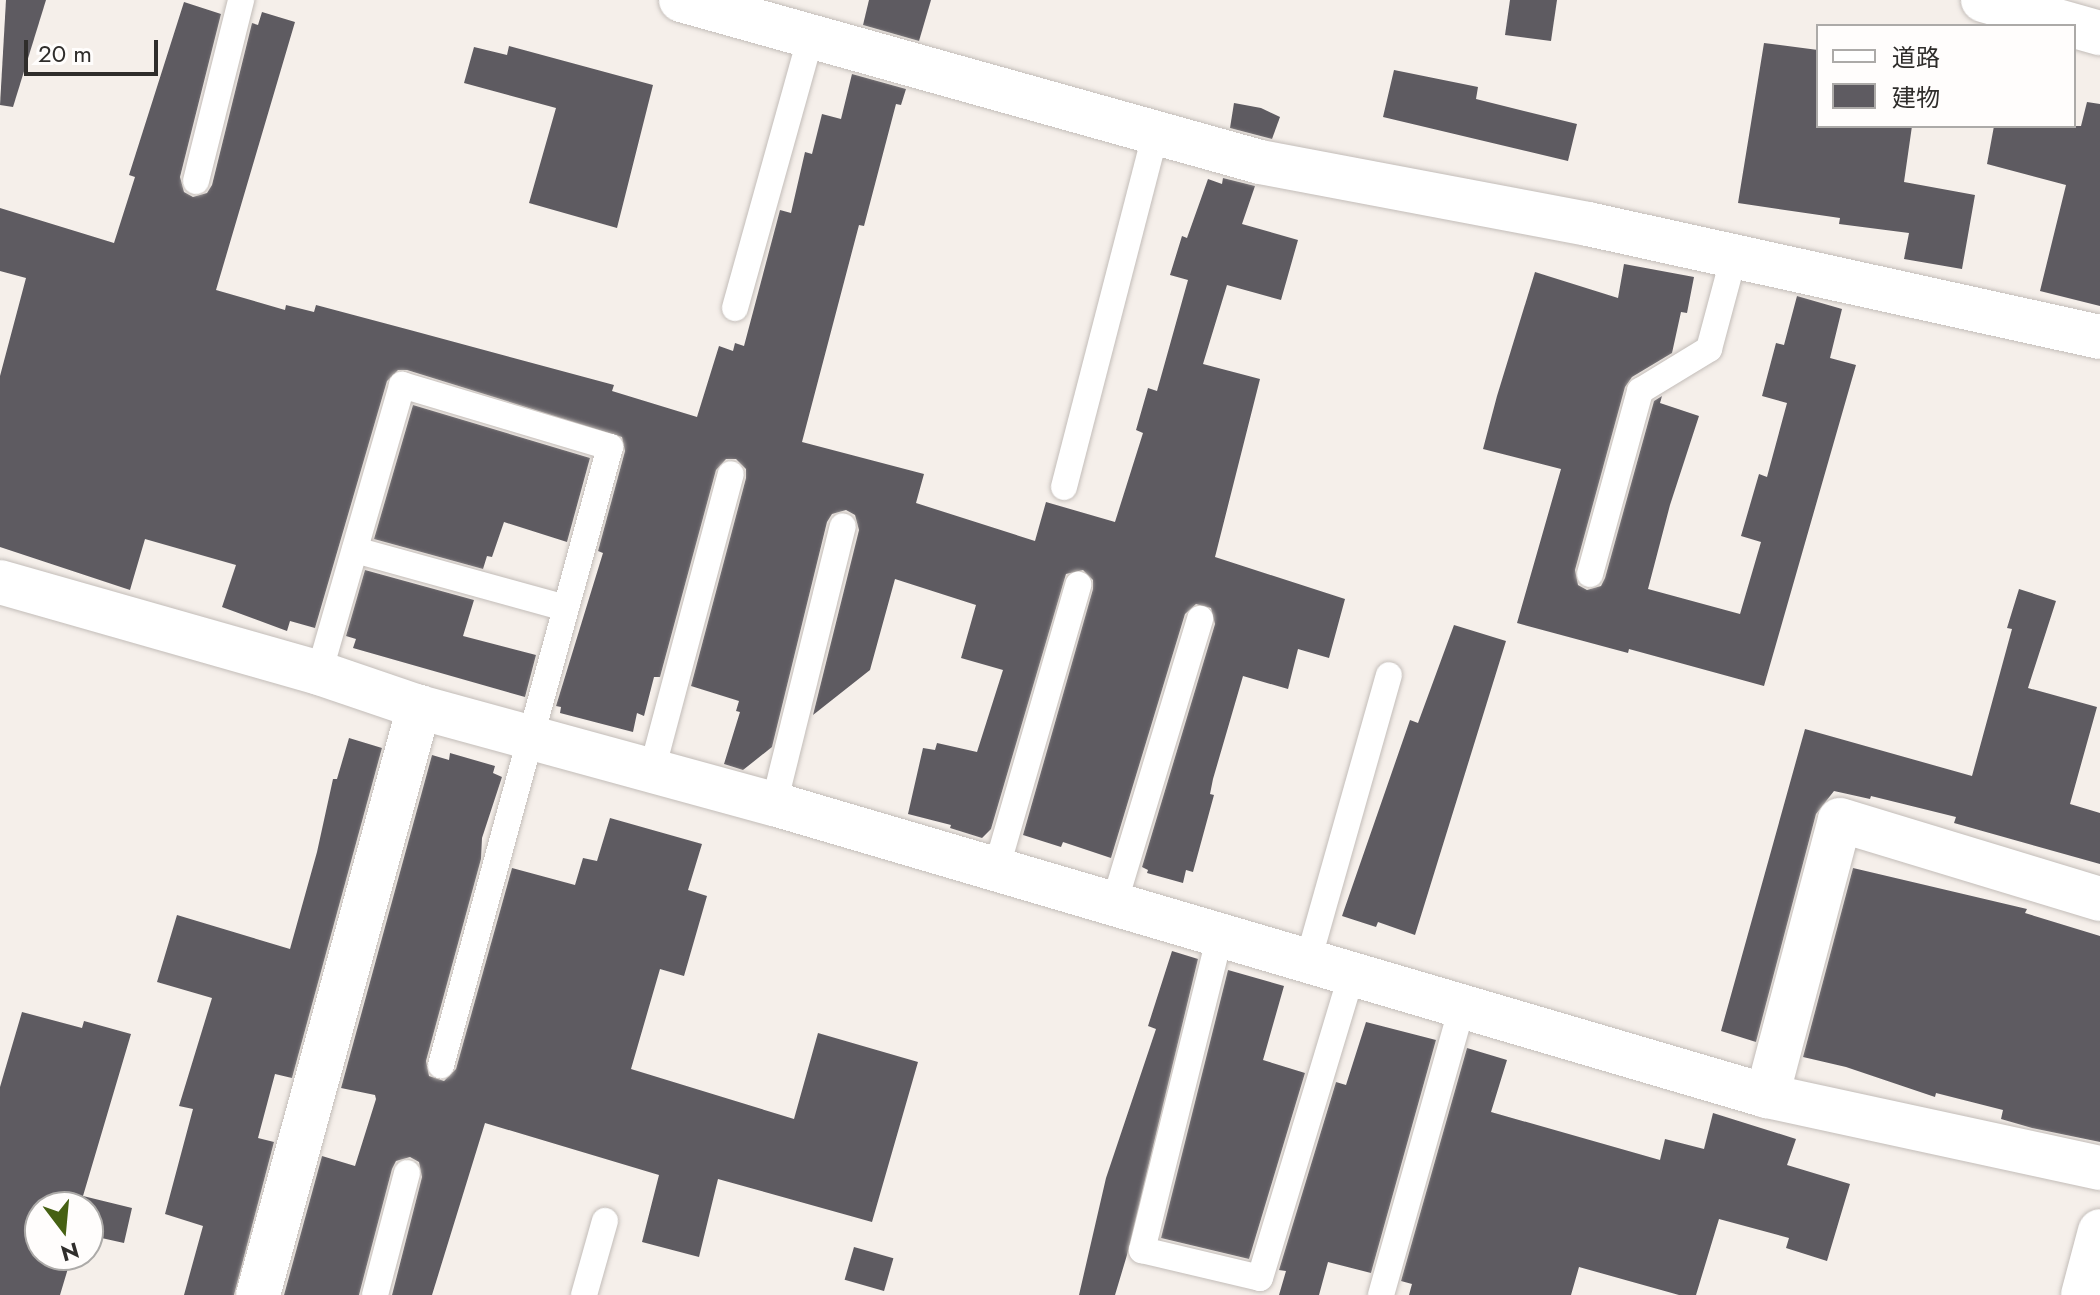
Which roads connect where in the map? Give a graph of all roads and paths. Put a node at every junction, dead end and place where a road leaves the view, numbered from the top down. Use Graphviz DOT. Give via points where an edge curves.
graph roads {
  1 [pos="241,0"];
  2 [pos="681,0"];
  3 [pos="1983,0"];
  4 [pos="2068,24"];
  5 [pos="2076,26"];
  6 [pos="2100,33"];
  7 [pos="810,39"];
  8 [pos="1156,131"];
  9 [pos="196,181"];
  10 [pos="1734,256"];
  11 [pos="735,308"];
  12 [pos="2100,337"];
  13 [pos="731,474"];
  14 [pos="1064,487"];
  15 [pos="843,526"];
  16 [pos="355,550"];
  17 [pos="1590,574"];
  18 [pos="0,582"];
  19 [pos="1078,585"];
  20 [pos="565,608"];
  21 [pos="1200,619"];
  22 [pos="319,673"];
  23 [pos="1389,675"];
  24 [pos="419,707"];
  25 [pos="528,737"];
  26 [pos="652,770"];
  27 [pos="774,804"];
  28 [pos="996,870"];
  29 [pos="2100,899"];
  30 [pos="1114,904"];
  31 [pos="1220,935"];
  32 [pos="1308,961"];
  33 [pos="1352,974"];
  34 [pos="1462,1006"];
  35 [pos="441,1065"];
  36 [pos="1767,1096"];
  37 [pos="2100,1168"];
  38 [pos="407,1173"];
  39 [pos="605,1221"];
  40 [pos="2100,1231"];
  41 [pos="258,1295"];
  42 [pos="375,1295"];
  43 [pos="584,1295"];
  44 [pos="1381,1295"];
  45 [pos="2083,1295"];
  1 -- 9 [label="lane"];
  2 -- 7 [label="street"];
  3 -- 4 [label="street"];
  5 -- 6 [label="street"];
  7 -- 8 [label="street"];
  7 -- 11 [label="lane"];
  8 -- 10 [label="street" via="1260,162"];
  8 -- 14 [label="lane"];
  10 -- 12 [label="street"];
  10 -- 17 [label="lane" via="1709,349 1640,391"];
  13 -- 26 [label="lane"];
  15 -- 27 [label="lane"];
  16 -- 20 [label="lane"];
  16 -- 20 [label="lane" via="402,385 610,447"];
  16 -- 22 [label="lane"];
  18 -- 22 [label="street"];
  19 -- 28 [label="lane"];
  20 -- 25 [label="lane"];
  21 -- 30 [label="lane"];
  22 -- 24 [label="street"];
  23 -- 32 [label="lane"];
  24 -- 25 [label="street"];
  24 -- 41 [label="street"];
  25 -- 26 [label="street"];
  25 -- 35 [label="lane"];
  26 -- 27 [label="street"];
  27 -- 28 [label="street"];
  28 -- 30 [label="street"];
  29 -- 36 [label="street" via="1840,820"];
  30 -- 31 [label="street"];
  31 -- 32 [label="street"];
  31 -- 33 [label="lane" via="1142,1250 1260,1278"];
  32 -- 33 [label="street"];
  33 -- 34 [label="street"];
  34 -- 36 [label="street"];
  34 -- 44 [label="lane"];
  36 -- 37 [label="street"];
  38 -- 42 [label="lane"];
  39 -- 43 [label="lane"];
  40 -- 45 [label="street"];
}
